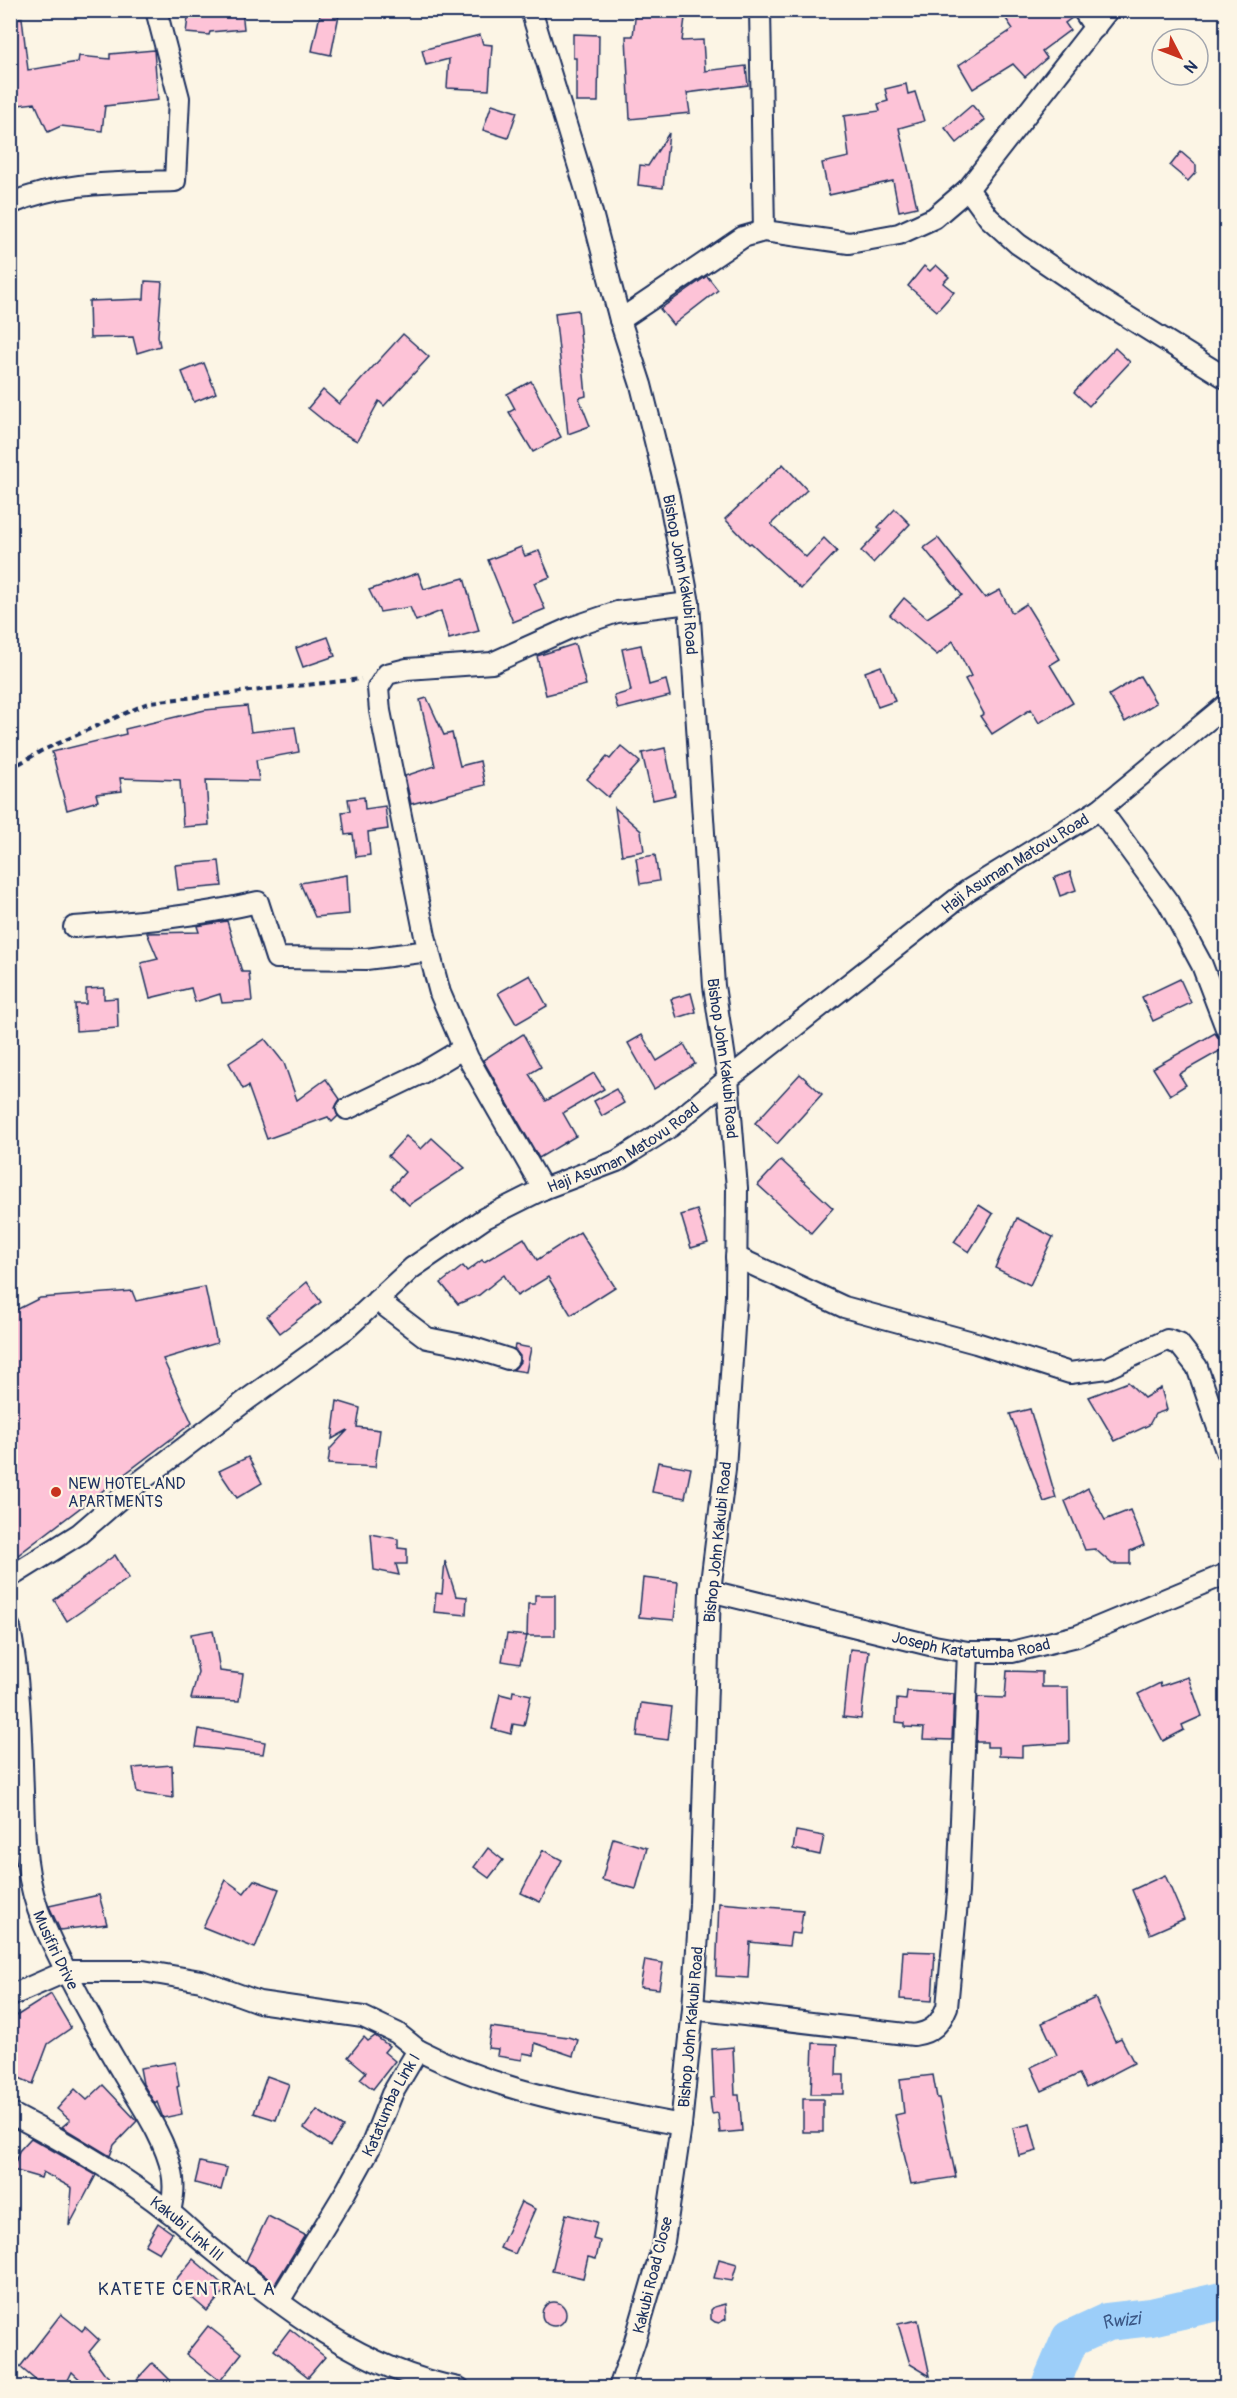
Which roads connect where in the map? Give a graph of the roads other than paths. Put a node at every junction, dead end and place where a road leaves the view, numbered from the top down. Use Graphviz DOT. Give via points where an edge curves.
graph roads {
  1 [pos="156,10"];
  2 [pos="531,10"];
  3 [pos="760,10"];
  4 [pos="1083,10"];
  5 [pos="1108,10"];
  6 [pos="1095,28"];
  7 [pos="968,189"];
  8 [pos="10,204"];
  9 [pos="764,231"];
  10 [pos="621,320"];
  11 [pos="1227,378"];
  12 [pos="689,603"];
  13 [pos="1227,705"];
  14 [pos="1100,809"];
  15 [pos="74,927"];
  16 [pos="429,951"];
  17 [pos="1227,1028"];
  18 [pos="464,1048"];
  19 [pos="728,1078"];
  20 [pos="347,1109"];
  21 [pos="543,1190"];
  22 [pos="736,1257"];
  23 [pos="377,1300"];
  24 [pos="508,1359"];
  25 [pos="1227,1451"];
  26 [pos="1227,1574"];
  27 [pos="10,1577"];
  28 [pos="710,1591"];
  29 [pos="10,1628"];
  30 [pos="968,1652"];
  31 [pos="67,1971"];
  32 [pos="10,1996"];
  33 [pos="693,2009"];
  34 [pos="418,2050"];
  35 [pos="10,2113"];
  36 [pos="681,2125"];
  37 [pos="170,2212"];
  38 [pos="279,2301"];
  39 [pos="459,2388"];
  40 [pos="619,2388"];
  1 -- 8 [label="street" via="179,98 175,181 101,184 31,195"];
  2 -- 10 [label="street, Bishop John Kakubi Road"];
  3 -- 9 [label="street"];
  4 -- 6 [label="street"];
  5 -- 6 [label="street"];
  6 -- 7 [label="street"];
  7 -- 9 [label="street" via="934,218 899,234 849,243"];
  7 -- 11 [label="street" via="989,218 1018,244"];
  9 -- 10 [label="street" via="735,242"];
  10 -- 12 [label="street, Bishop John Kakubi Road" via="642,385"];
  12 -- 16 [label="street" via="617,612 492,663 407,669 385,676 378,688 380,711"];
  12 -- 19 [label="street, Bishop John Kakubi Road" via="714,986"];
  13 -- 14 [label="street, Haji Asuman Matovu Road"];
  14 -- 17 [label="street" via="1168,902 1202,965"];
  14 -- 19 [label="street, Haji Asuman Matovu Road" via="967,891"];
  15 -- 16 [label="street" via="214,912 258,902 276,958 366,959"];
  16 -- 18 [label="street" via="440,993"];
  18 -- 20 [label="street"];
  18 -- 21 [label="street"];
  19 -- 21 [label="street, Haji Asuman Matovu Road" via="670,1127 617,1161"];
  19 -- 22 [label="street, Bishop John Kakubi Road" via="737,1188"];
  21 -- 23 [label="street, Haji Asuman Matovu Road" via="485,1218 412,1268"];
  22 -- 25 [label="street" via="844,1307 1070,1372 1107,1368 1167,1340 1179,1344 1197,1367"];
  22 -- 28 [label="street, Bishop John Kakubi Road" via="725,1469"];
  23 -- 24 [label="street" via="427,1338"];
  23 -- 27 [label="street, Haji Asuman Matovu Road" via="347,1328 138,1483 79,1534"];
  26 -- 30 [label="street, Joseph Katatumba Road" via="1077,1636 1012,1652"];
  28 -- 30 [label="street, Joseph Katatumba Road"];
  28 -- 33 [label="street, Bishop John Kakubi Road"];
  29 -- 31 [label="street, Musifiri Drive" via="18,1667 28,1879"];
  30 -- 33 [label="street" via="958,1892 947,2007 941,2022 927,2033 914,2035"];
  31 -- 32 [label="street"];
  31 -- 34 [label="street" via="143,1971 201,1981 260,2002 363,2017 397,2033"];
  31 -- 37 [label="street, Musifiri Drive" via="153,2122 172,2171 174,2192"];
  33 -- 36 [label="street, Bishop John Kakubi Road"];
  34 -- 36 [label="street, Katatumba Link I" via="449,2066 549,2100"];
  34 -- 38 [label="street, Katatumba Link I" via="392,2094 352,2182"];
  35 -- 37 [label="street, Kakubi Link III" via="112,2169"];
  36 -- 40 [label="street, Kakubi Road Close" via="664,2241"];
  37 -- 38 [label="street, Kakubi Link III"];
  38 -- 39 [label="street, Kakubi Link III" via="334,2339 387,2366 429,2382"];
}
